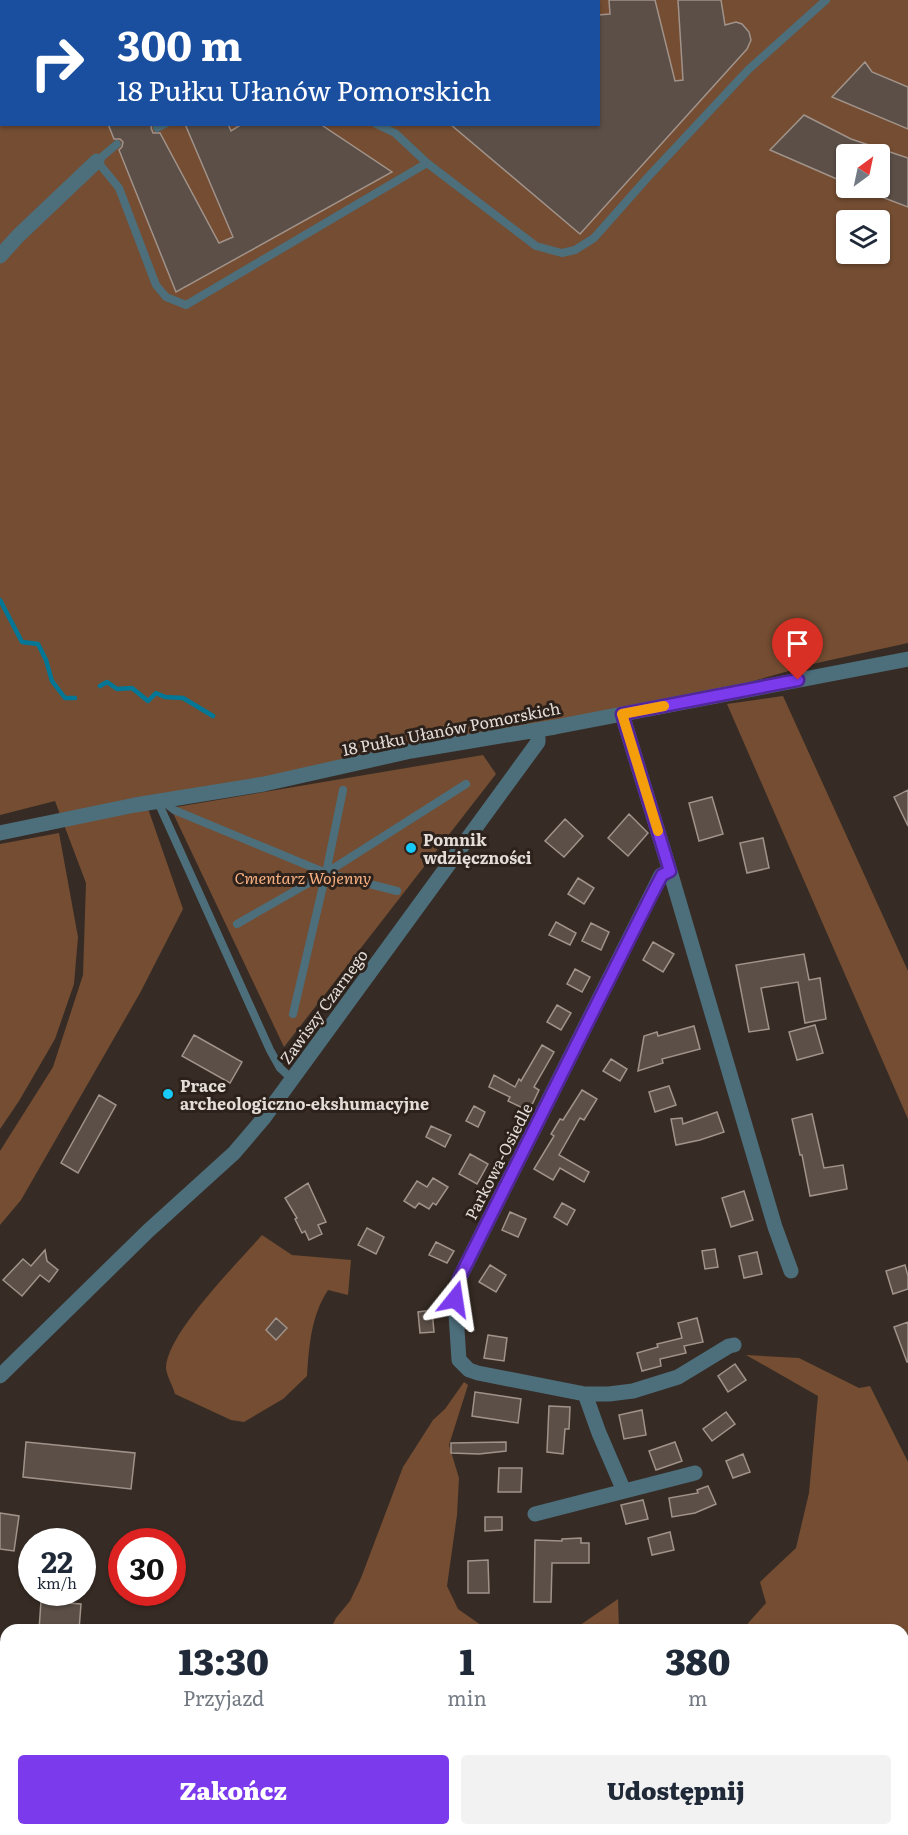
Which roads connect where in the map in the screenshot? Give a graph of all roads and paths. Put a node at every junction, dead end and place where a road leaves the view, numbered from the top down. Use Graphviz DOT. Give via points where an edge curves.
graph roads {
  1 [pos="826,0"];
  2 [pos="380,126"];
  3 [pos="117,144"];
  4 [pos="97,160"];
  5 [pos="427,163"];
  6 [pos="0,256"];
  7 [pos="908,659"];
  8 [pos="622,714"];
  9 [pos="538,730"];
  10 [pos="466,784"];
  11 [pos="343,790"];
  12 [pos="160,802"];
  13 [pos="0,833"];
  14 [pos="670,871"];
  15 [pos="326,873"];
  16 [pos="397,891"];
  17 [pos="237,924"];
  18 [pos="293,1014"];
  19 [pos="292,1079"];
  20 [pos="791,1271"];
  21 [pos="734,1345"];
  22 [pos="0,1376"];
  23 [pos="585,1394"];
  24 [pos="695,1473"];
  25 [pos="624,1491"];
  26 [pos="535,1514"];
  1 -- 5 [label="lane" via="748,70 594,238 575,250 562,252 536,246"];
  2 -- 5 [label="lane" via="395,134"];
  3 -- 4 [label="lane"];
  4 -- 5 [label="lane" via="119,188 156,285 166,297 186,305"];
  4 -- 6 [label="street"];
  7 -- 8 [label="street, 18 Pułku Ułanów Pomorskich"];
  8 -- 9 [label="street, 18 Pułku Ułanów Pomorskich"];
  8 -- 14 [label="street"];
  9 -- 12 [label="street, 18 Pułku Ułanów Pomorskich" via="411,751 264,784"];
  9 -- 19 [label="street, Zawiszy Czarnego" via="538,742"];
  10 -- 15 [label="lane"];
  11 -- 15 [label="lane"];
  12 -- 13 [label="street, 18 Pułku Ułanów Pomorskich"];
  12 -- 15 [label="lane"];
  12 -- 19 [label="lane" via="270,1050"];
  14 -- 20 [label="street"];
  14 -- 23 [label="street, Parkowa-Osiedle" via="662,875 456,1288 459,1360 469,1370"];
  15 -- 16 [label="lane"];
  15 -- 17 [label="lane"];
  15 -- 18 [label="lane"];
  19 -- 22 [label="street, Zawiszy Czarnego" via="234,1153"];
  21 -- 23 [label="street, Parkowa-Osiedle" via="656,1385 633,1391"];
  23 -- 25 [label="street"];
  24 -- 25 [label="street"];
  25 -- 26 [label="street"];
}
